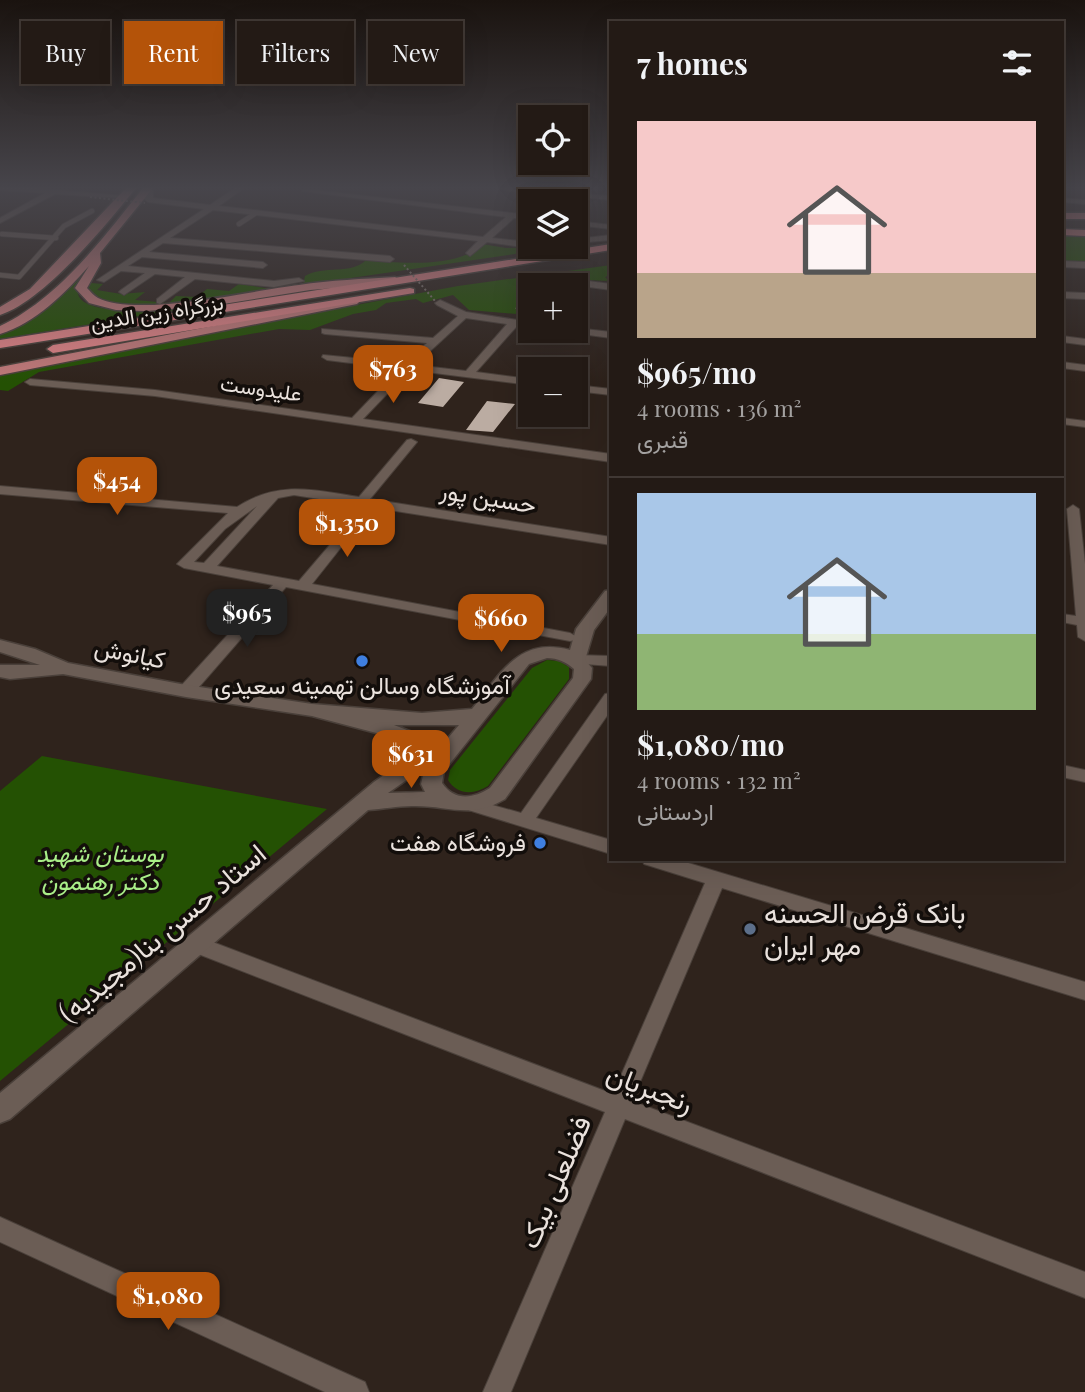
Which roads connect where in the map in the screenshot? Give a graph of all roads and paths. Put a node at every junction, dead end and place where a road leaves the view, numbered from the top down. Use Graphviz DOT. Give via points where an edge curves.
graph roads {
  1 [pos="42,253"];
  2 [pos="54,253"];
  3 [pos="73,253"];
  4 [pos="81,253"];
  5 [pos="270,253"];
  6 [pos="320,253"];
  7 [pos="571,253"];
  8 [pos="141,254"];
  9 [pos="96,255"];
  10 [pos="390,259"];
  11 [pos="597,262"];
  12 [pos="1064,264"];
  13 [pos="259,265"];
  14 [pos="404,265"];
  15 [pos="1085,265"];
  16 [pos="119,268"];
  17 [pos="154,271"];
  18 [pos="0,275"];
  19 [pos="194,275"];
  20 [pos="395,279"];
  21 [pos="102,280"];
  22 [pos="236,280"];
  23 [pos="299,281"];
  24 [pos="588,284"];
  25 [pos="609,287"];
  26 [pos="223,290"];
  27 [pos="407,291"];
  28 [pos="124,292"];
  29 [pos="1064,295"];
  30 [pos="1085,296"];
  31 [pos="0,299"];
  32 [pos="160,301"];
  33 [pos="438,302"];
  34 [pos="518,310"];
  35 [pos="0,312"];
  36 [pos="464,315"];
  37 [pos="0,321"];
  38 [pos="509,323"];
  39 [pos="518,323"];
  40 [pos="0,330"];
  41 [pos="324,331"];
  42 [pos="588,332"];
  43 [pos="609,335"];
  44 [pos="1064,339"];
  45 [pos="435,341"];
  46 [pos="1085,342"];
  47 [pos="0,344"];
  48 [pos="0,357"];
  49 [pos="327,357"];
  50 [pos="1064,365"];
  51 [pos="407,367"];
  52 [pos="1085,368"];
  53 [pos="0,371"];
  54 [pos="469,374"];
  55 [pos="518,380"];
  56 [pos="30,382"];
  57 [pos="588,389"];
  58 [pos="609,392"];
  59 [pos="355,421"];
  60 [pos="1064,421"];
  61 [pos="1085,424"];
  62 [pos="411,442"];
  63 [pos="609,458"];
  64 [pos="0,490"];
  65 [pos="274,495"];
  66 [pos="364,505"];
  67 [pos="1073,509"];
  68 [pos="236,510"];
  69 [pos="609,541"];
  70 [pos="207,568"];
  71 [pos="282,583"];
  72 [pos="303,586"];
  73 [pos="609,597"];
  74 [pos="1064,619"];
  75 [pos="1085,627"];
  76 [pos="577,633"];
  77 [pos="0,646"];
  78 [pos="532,655"];
  79 [pos="576,660"];
  80 [pos="609,661"];
  81 [pos="64,668"];
  82 [pos="0,671"];
  83 [pos="186,691"];
  84 [pos="609,701"];
  85 [pos="312,710"];
  86 [pos="478,715"];
  87 [pos="446,755"];
  88 [pos="1064,771"];
  89 [pos="1085,776"];
  90 [pos="362,803"];
  91 [pos="465,804"];
  92 [pos="525,821"];
  93 [pos="609,846"];
  94 [pos="658,861"];
  95 [pos="716,879"];
  96 [pos="195,944"];
  97 [pos="1085,991"];
  98 [pos="1,1106"];
  99 [pos="618,1108"];
  100 [pos="0,1229"];
  101 [pos="1085,1285"];
  102 [pos="355,1392"];
  103 [pos="497,1392"];
  1 -- 18 [label="lane" via="19,277"];
  2 -- 31 [label="main road" via="31,279"];
  3 -- 35 [label="main road" via="44,282"];
  4 -- 37 [label="main road" via="61,279"];
  5 -- 13 [label="street"];
  6 -- 10 [label="street"];
  7 -- 20 [label="highway, بزرگراه زین الدین"];
  8 -- 13 [label="street"];
  8 -- 16 [label="street"];
  9 -- 20 [label="main road" via="81,288 83,294 97,303 131,309"];
  9 -- 40 [label="main road" via="54,295"];
  11 -- 27 [label="highway, بزرگراه زین الدین"];
  12 -- 15 [label="street"];
  13 -- 22 [label="street"];
  14 -- 33 [label="path, bridge"];
  16 -- 17 [label="street"];
  16 -- 21 [label="street"];
  17 -- 19 [label="street"];
  17 -- 28 [label="street"];
  19 -- 22 [label="street"];
  19 -- 32 [label="street"];
  20 -- 47 [label="highway, بزرگراه زین الدین"];
  22 -- 23 [label="street"];
  22 -- 26 [label="street"];
  24 -- 25 [label="street"];
  27 -- 48 [label="highway, بزرگراه زین الدین"];
  27 -- 53 [label="main road"];
  29 -- 30 [label="street"];
  33 -- 36 [label="street"];
  34 -- 38 [label="path"];
  36 -- 38 [label="street"];
  36 -- 45 [label="street"];
  38 -- 39 [label="street"];
  38 -- 54 [label="street"];
  41 -- 45 [label="street"];
  42 -- 43 [label="street"];
  44 -- 46 [label="street"];
  45 -- 51 [label="street"];
  49 -- 51 [label="street"];
  50 -- 52 [label="street"];
  51 -- 54 [label="street"];
  51 -- 59 [label="street"];
  54 -- 55 [label="street"];
  56 -- 59 [label="street, علیدوست" via="155,393"];
  57 -- 58 [label="street"];
  59 -- 63 [label="street, علیدوست"];
  60 -- 61 [label="street"];
  62 -- 66 [label="street"];
  64 -- 68 [label="street"];
  65 -- 66 [label="street, حسین پور" via="304,491"];
  65 -- 68 [label="street, حسین پور"];
  65 -- 70 [label="street"];
  66 -- 69 [label="street, حسین پور"];
  66 -- 72 [label="street"];
  67 -- 75 [label="street"];
  68 -- 70 [label="street" via="184,564"];
  70 -- 71 [label="street"];
  71 -- 72 [label="street"];
  71 -- 83 [label="street"];
  72 -- 76 [label="street"];
  73 -- 76 [label="main road"];
  74 -- 75 [label="street"];
  76 -- 78 [label="main road"];
  76 -- 79 [label="main road"];
  77 -- 81 [label="main road"];
  78 -- 79 [label="main road" via="556,652"];
  78 -- 86 [label="main road" via="522,660"];
  79 -- 80 [label="street"];
  79 -- 91 [label="main road" via="583,668 582,679 505,786 492,799"];
  81 -- 82 [label="main road"];
  81 -- 83 [label="main road, کیانوش"];
  83 -- 85 [label="main road, کیانوش"];
  84 -- 92 [label="street"];
  85 -- 86 [label="main road, کیانوش" via="444,721"];
  85 -- 87 [label="main road, کیانوش" via="377,725"];
  86 -- 87 [label="main road"];
  87 -- 90 [label="main road, استاد حسن بنا(مجیدیه)" via="418,761"];
  87 -- 91 [label="main road" via="434,769 431,784 441,797"];
  88 -- 89 [label="street"];
  90 -- 91 [label="main road" via="414,798"];
  90 -- 96 [label="main road, استاد حسن بنا(مجیدیه)"];
  91 -- 92 [label="street"];
  92 -- 93 [label="street"];
  94 -- 95 [label="street"];
  95 -- 97 [label="street"];
  95 -- 99 [label="street, فضلعلی بیک"];
  96 -- 98 [label="main road, استاد حسن بنا(مجیدیه)"];
  96 -- 99 [label="street, رنجبریان"];
  99 -- 101 [label="street, رنجبریان"];
  99 -- 103 [label="street, فضلعلی بیک"];
  100 -- 102 [label="street"];
}
